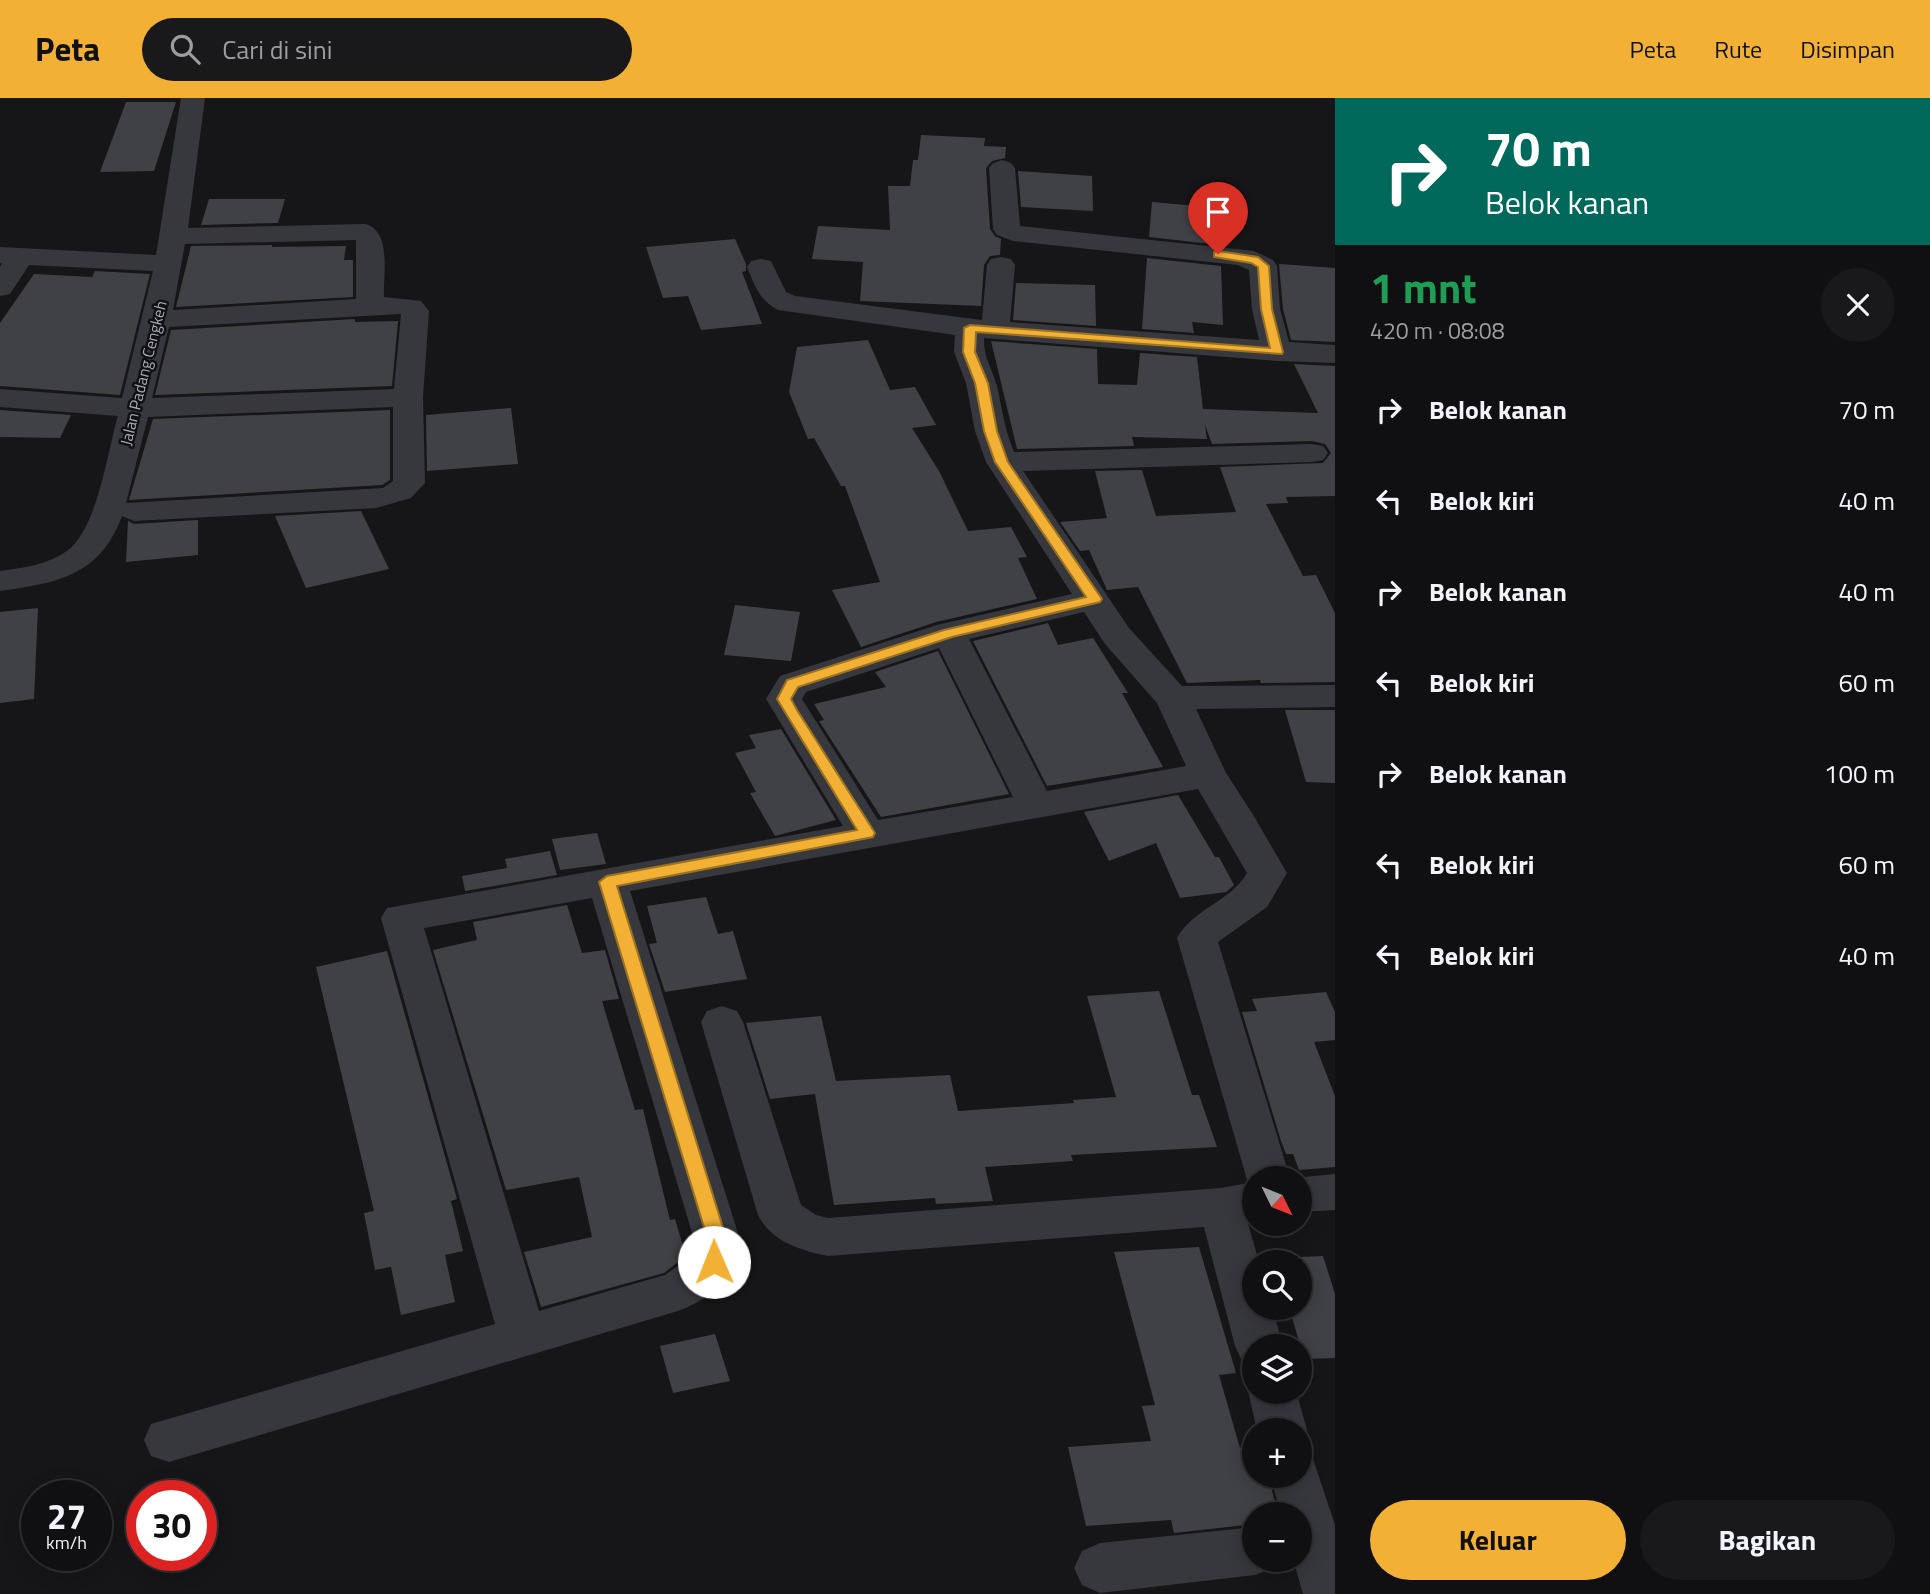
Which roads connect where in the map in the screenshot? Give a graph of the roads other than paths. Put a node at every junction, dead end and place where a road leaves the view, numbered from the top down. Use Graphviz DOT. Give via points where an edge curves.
graph roads {
  1 [pos="193,98"];
  2 [pos="1002,168"];
  3 [pos="171,250"];
  4 [pos="10,255"];
  5 [pos="1001,265"];
  6 [pos="761,267"];
  7 [pos="0,288"];
  8 [pos="370,308"];
  9 [pos="158,319"];
  10 [pos="982,329"];
  11 [pos="1277,352"];
  12 [pos="1335,354"];
  13 [pos="408,397"];
  14 [pos="0,398"];
  15 [pos="135,408"];
  16 [pos="1312,453"];
  17 [pos="1002,462"];
  18 [pos="134,511"];
  19 [pos="0,581"];
  20 [pos="1095,599"];
  21 [pos="949,633"];
  22 [pos="1335,696"];
  23 [pos="1172,698"];
  24 [pos="1208,775"];
  25 [pos="1036,804"];
  26 [pos="867,833"];
  27 [pos="607,882"];
  28 [pos="722,1022"];
  29 [pos="1264,1166"];
  30 [pos="1335,1192"];
  31 [pos="1312,1193"];
  32 [pos="1238,1204"];
  33 [pos="1257,1334"];
  34 [pos="522,1335"];
  35 [pos="169,1440"];
  36 [pos="1242,1552"];
  37 [pos="1312,1556"];
  38 [pos="1100,1568"];
  39 [pos="1329,1594"];
  1 -- 3 [label="street, Jalan Padang Cengkeh"];
  2 -- 11 [label="street" via="1006,229 1013,233 1244,257 1260,263"];
  3 -- 4 [label="street"];
  3 -- 8 [label="street" via="365,232 369,236"];
  3 -- 9 [label="street, Jalan Padang Cengkeh"];
  4 -- 7 [label="street"];
  5 -- 10 [label="street"];
  6 -- 10 [label="street" via="774,298 788,304"];
  8 -- 9 [label="street"];
  8 -- 13 [label="street" via="404,306 415,311"];
  9 -- 15 [label="street, Jalan Padang Cengkeh"];
  10 -- 11 [label="street"];
  10 -- 17 [label="street" via="969,352"];
  11 -- 12 [label="street"];
  13 -- 15 [label="street"];
  13 -- 18 [label="street" via="409,483 389,497"];
  14 -- 15 [label="street"];
  15 -- 19 [label="street, Jalan Padang Cengkeh" via="107,512 92,543 81,555 52,571"];
  16 -- 17 [label="street"];
  17 -- 20 [label="street"];
  20 -- 21 [label="street"];
  20 -- 23 [label="street" via="1117,636"];
  21 -- 25 [label="street"];
  21 -- 26 [label="street" via="804,678 787,690 784,699 804,738"];
  22 -- 23 [label="street"];
  23 -- 24 [label="street"];
  24 -- 25 [label="street"];
  24 -- 29 [label="street" via="1267,873 1253,897 1197,938"];
  25 -- 26 [label="street"];
  26 -- 27 [label="street"];
  27 -- 34 [label="street" via="719,1247 702,1276 678,1291"];
  27 -- 34 [label="street" via="401,918"];
  28 -- 32 [label="street" via="781,1215 805,1233 828,1237"];
  30 -- 31 [label="street"];
  32 -- 33 [label="street"];
  34 -- 35 [label="street"];
  36 -- 38 [label="street"];
  37 -- 39 [label="street"];
}
